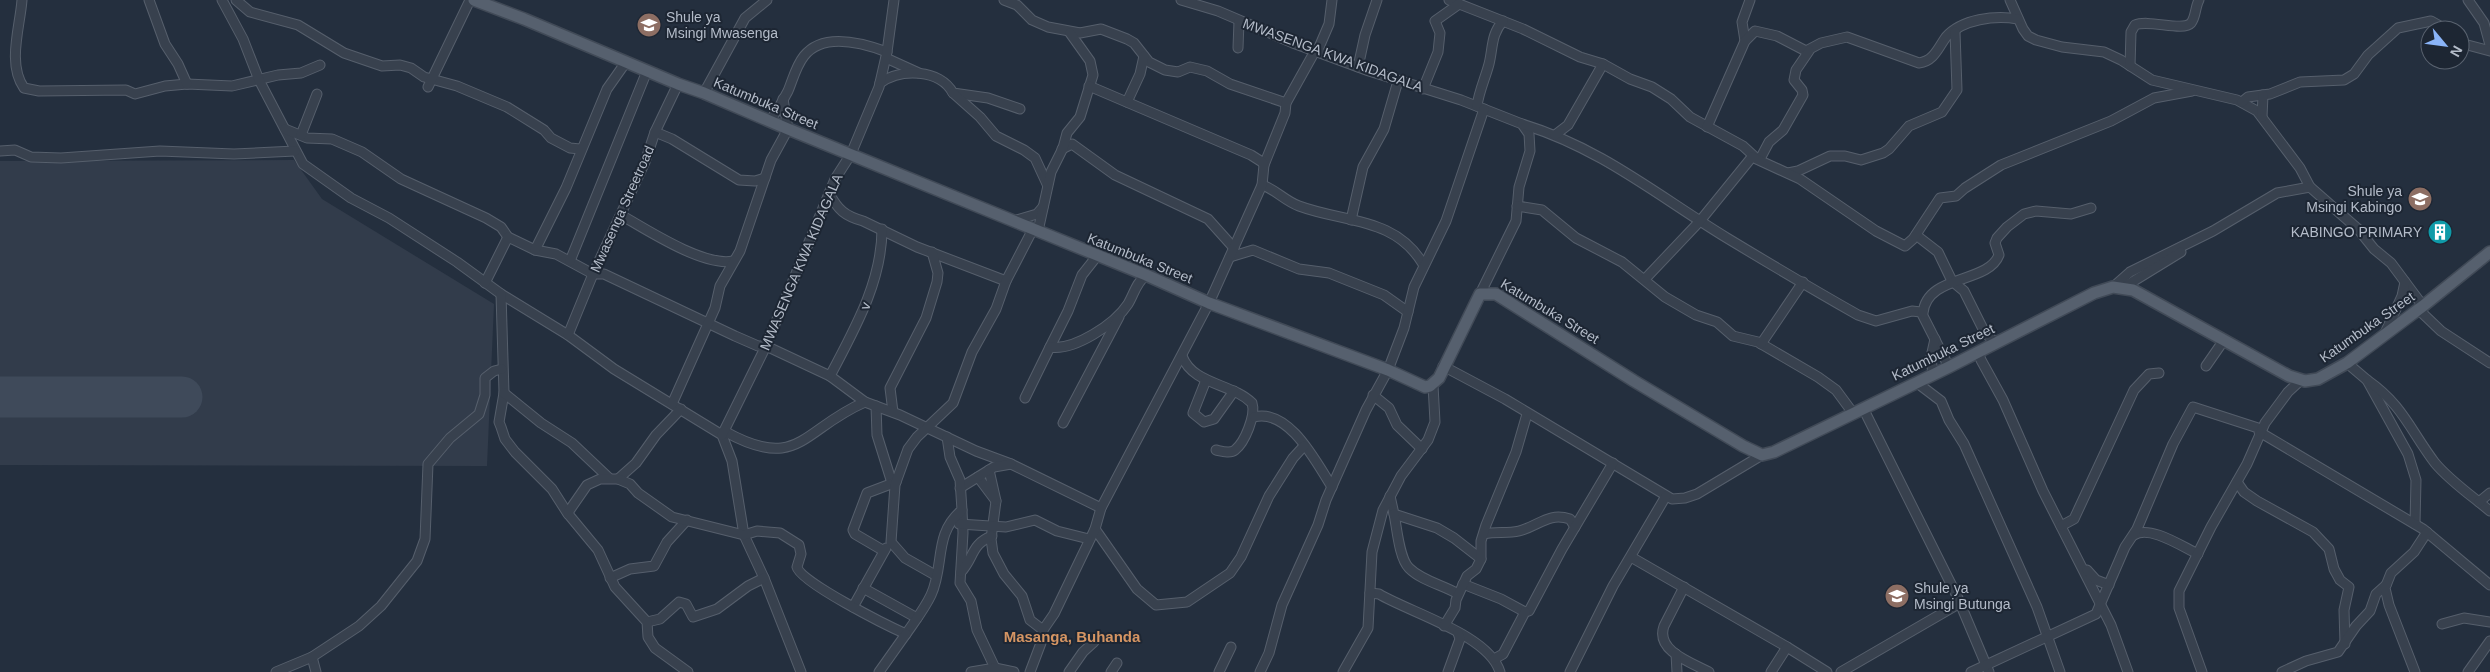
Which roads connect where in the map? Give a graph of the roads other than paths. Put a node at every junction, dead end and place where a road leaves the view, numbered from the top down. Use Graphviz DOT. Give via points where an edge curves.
graph roads {
  1 [pos="22,0"];
  2 [pos="148,0"];
  3 [pos="222,0"];
  4 [pos="236,0"];
  5 [pos="472,0"];
  6 [pos="767,0"];
  7 [pos="1004,0"];
  8 [pos="1181,0"];
  9 [pos="1332,0"];
  10 [pos="1377,0"];
  11 [pos="1449,0"];
  12 [pos="1750,0"];
  13 [pos="2010,0"];
  14 [pos="2199,0"];
  15 [pos="2468,0"];
  16 [pos="893,1"];
  17 [pos="1459,4"];
  18 [pos="2018,19"];
  19 [pos="1239,20"];
  20 [pos="1503,21"];
  21 [pos="2420,23"];
  22 [pos="1955,32"];
  23 [pos="1070,33"];
  24 [pos="1745,41"];
  25 [pos="2490,45"];
  26 [pos="2470,46"];
  27 [pos="1238,48"];
  28 [pos="1809,51"];
  29 [pos="2490,51"];
  30 [pos="1316,52"];
  31 [pos="887,55"];
  32 [pos="1144,56"];
  33 [pos="626,62"];
  34 [pos="320,64"];
  35 [pos="1603,64"];
  36 [pos="2130,66"];
  37 [pos="1358,67"];
  38 [pos="647,71"];
  39 [pos="919,72"];
  40 [pos="259,80"];
  41 [pos="1398,81"];
  42 [pos="430,83"];
  43 [pos="880,83"];
  44 [pos="187,84"];
  45 [pos="678,84"];
  46 [pos="1089,86"];
  47 [pos="1135,86"];
  48 [pos="1423,89"];
  49 [pos="2192,91"];
  50 [pos="704,93"];
  51 [pos="953,93"];
  52 [pos="317,94"];
  53 [pos="2263,95"];
  54 [pos="783,99"];
  55 [pos="1127,102"];
  56 [pos="2242,102"];
  57 [pos="1286,104"];
  58 [pos="1138,107"];
  59 [pos="1481,108"];
  60 [pos="1020,109"];
  61 [pos="2262,117"];
  62 [pos="770,121"];
  63 [pos="1522,124"];
  64 [pos="1071,126"];
  65 [pos="1707,127"];
  66 [pos="285,129"];
  67 [pos="788,129"];
  68 [pos="655,132"];
  69 [pos="301,135"];
  70 [pos="1555,135"];
  71 [pos="1072,144"];
  72 [pos="580,149"];
  73 [pos="1062,149"];
  74 [pos="295,151"];
  75 [pos="0,152"];
  76 [pos="851,154"];
  77 [pos="1758,158"];
  78 [pos="1264,165"];
  79 [pos="1786,173"];
  80 [pos="765,178"];
  81 [pos="1047,185"];
  82 [pos="1262,185"];
  83 [pos="2310,187"];
  84 [pos="829,193"];
  85 [pos="1044,206"];
  86 [pos="1517,206"];
  87 [pos="2091,208"];
  88 [pos="621,215"];
  89 [pos="1351,220"];
  90 [pos="1013,221"];
  91 [pos="1700,221"];
  92 [pos="882,229"];
  93 [pos="1036,230"];
  94 [pos="1916,235"];
  95 [pos="508,237"];
  96 [pos="535,250"];
  97 [pos="932,252"];
  98 [pos="1232,252"];
  99 [pos="2490,252"];
  100 [pos="1097,256"];
  101 [pos="570,261"];
  102 [pos="733,261"];
  103 [pos="1423,264"];
  104 [pos="593,274"];
  105 [pos="1146,275"];
  106 [pos="1646,280"];
  107 [pos="1006,281"];
  108 [pos="1803,282"];
  109 [pos="1953,282"];
  110 [pos="2405,282"];
  111 [pos="484,283"];
  112 [pos="2118,287"];
  113 [pos="501,294"];
  114 [pos="1480,294"];
  115 [pos="1209,303"];
  116 [pos="2420,307"];
  117 [pos="1121,312"];
  118 [pos="1408,312"];
  119 [pos="1923,313"];
  120 [pos="708,323"];
  121 [pos="2386,332"];
  122 [pos="568,335"];
  123 [pos="1935,339"];
  124 [pos="2224,340"];
  125 [pos="1996,343"];
  126 [pos="1761,344"];
  127 [pos="766,346"];
  128 [pos="1050,347"];
  129 [pos="1978,352"];
  130 [pos="1182,356"];
  131 [pos="2347,363"];
  132 [pos="2490,363"];
  133 [pos="1443,366"];
  134 [pos="2206,366"];
  135 [pos="1949,368"];
  136 [pos="502,369"];
  137 [pos="1388,370"];
  138 [pos="2159,373"];
  139 [pos="1934,375"];
  140 [pos="830,376"];
  141 [pos="1206,380"];
  142 [pos="2301,380"];
  143 [pos="2366,380"];
  144 [pos="1916,382"];
  145 [pos="1433,384"];
  146 [pos="1234,391"];
  147 [pos="504,393"];
  148 [pos="1373,395"];
  149 [pos="1025,398"];
  150 [pos="865,402"];
  151 [pos="672,404"];
  152 [pos="876,406"];
  153 [pos="681,409"];
  154 [pos="1858,410"];
  155 [pos="893,412"];
  156 [pos="1527,414"];
  157 [pos="1254,417"];
  158 [pos="1063,423"];
  159 [pos="929,427"];
  160 [pos="723,433"];
  161 [pos="2260,435"];
  162 [pos="947,437"];
  163 [pos="1304,446"];
  164 [pos="1422,449"];
  165 [pos="1216,450"];
  166 [pos="1762,455"];
  167 [pos="1613,463"];
  168 [pos="1011,464"];
  169 [pos="989,470"];
  170 [pos="978,477"];
  171 [pos="614,478"];
  172 [pos="894,482"];
  173 [pos="2237,482"];
  174 [pos="960,488"];
  175 [pos="1332,488"];
  176 [pos="2490,492"];
  177 [pos="1390,496"];
  178 [pos="1666,496"];
  179 [pos="996,501"];
  180 [pos="2479,502"];
  181 [pos="1101,508"];
  182 [pos="962,510"];
  183 [pos="2490,511"];
  184 [pos="568,514"];
  185 [pos="1394,514"];
  186 [pos="687,520"];
  187 [pos="949,523"];
  188 [pos="2415,524"];
  189 [pos="963,525"];
  190 [pos="994,525"];
  191 [pos="2061,526"];
  192 [pos="1575,527"];
  193 [pos="1095,529"];
  194 [pos="2427,532"];
  195 [pos="1484,534"];
  196 [pos="744,535"];
  197 [pos="2133,535"];
  198 [pos="992,536"];
  199 [pos="1089,539"];
  200 [pos="891,542"];
  201 [pos="884,552"];
  202 [pos="2198,554"];
  203 [pos="2077,556"];
  204 [pos="1631,557"];
  205 [pos="1481,560"];
  206 [pos="961,572"];
  207 [pos="935,575"];
  208 [pos="610,578"];
  209 [pos="764,578"];
  210 [pos="1463,584"];
  211 [pos="2108,584"];
  212 [pos="2386,585"];
  213 [pos="2490,585"];
  214 [pos="1684,587"];
  215 [pos="862,588"];
  216 [pos="1370,593"];
  217 [pos="1458,594"];
  218 [pos="1960,603"];
  219 [pos="2100,604"];
  220 [pos="853,607"];
  221 [pos="1526,612"];
  222 [pos="917,618"];
  223 [pos="647,622"];
  224 [pos="2490,622"];
  225 [pos="2442,624"];
  226 [pos="1444,626"];
  227 [pos="1043,630"];
  228 [pos="1458,633"];
  229 [pos="906,634"];
  230 [pos="2047,638"];
  231 [pos="2490,641"];
  232 [pos="1094,642"];
  233 [pos="2344,644"];
  234 [pos="1231,647"];
  235 [pos="1787,647"];
  236 [pos="1676,654"];
  237 [pos="2490,656"];
  238 [pos="312,657"];
  239 [pos="1494,659"];
  240 [pos="2478,661"];
  241 [pos="1117,663"];
  242 [pos="995,668"];
  243 [pos="1987,669"];
  244 [pos="276,672"];
  245 [pos="316,672"];
  246 [pos="688,672"];
  247 [pos="801,672"];
  248 [pos="879,672"];
  249 [pos="971,672"];
  250 [pos="1014,672"];
  251 [pos="1030,672"];
  252 [pos="1069,672"];
  253 [pos="1110,672"];
  254 [pos="1219,672"];
  255 [pos="1260,672"];
  256 [pos="1343,672"];
  257 [pos="1448,672"];
  258 [pos="1500,672"];
  259 [pos="1570,672"];
  260 [pos="1677,672"];
  261 [pos="1709,672"];
  262 [pos="1771,672"];
  263 [pos="1827,672"];
  264 [pos="1841,672"];
  265 [pos="1971,672"];
  266 [pos="2060,672"];
  267 [pos="2128,672"];
  268 [pos="2202,672"];
  269 [pos="2282,672"];
  270 [pos="2415,672"];
  271 [pos="2469,672"];
  1 -- 44 [label="street" via="16,55 17,72 24,88 39,91 126,90 136,94"];
  2 -- 44 [label="street" via="165,44"];
  3 -- 40 [label="street" via="243,39"];
  4 -- 42 [label="street" via="250,12 298,25 344,53 382,66 411,68"];
  5 -- 33 [label="main road, Katumbuka Street"];
  5 -- 42 [label="street"];
  6 -- 50 [label="street" via="744,18"];
  7 -- 23 [label="street" via="1020,8 1038,24"];
  8 -- 19 [label="street, MWASENGA KWA KIDAGALA"];
  9 -- 30 [label="street" via="1329,24"];
  10 -- 37 [label="street"];
  11 -- 17 [label="street"];
  12 -- 24 [label="street" via="1742,22"];
  13 -- 18 [label="street"];
  14 -- 36 [label="street" via="2193,20 2188,25 2143,23 2133,26"];
  15 -- 25 [label="street" via="2484,23"];
  16 -- 31 [label="street, MWASENGA KWA KIDAGALA"];
  17 -- 20 [label="street"];
  17 -- 48 [label="street" via="1435,21 1440,33 1438,52"];
  18 -- 22 [label="street" via="1990,18 1961,26"];
  18 -- 36 [label="street" via="2027,35 2036,40 2055,46 2104,52"];
  19 -- 27 [label="street"];
  19 -- 30 [label="street, MWASENGA KWA KIDAGALA"];
  20 -- 35 [label="street" via="1589,61"];
  20 -- 59 [label="street" via="1494,35 1478,95"];
  21 -- 53 [label="street" via="2403,26 2385,39 2356,72 2344,80 2300,82"];
  22 -- 28 [label="street" via="1946,38 1932,58 1920,63 1848,37 1815,46"];
  22 -- 79 [label="street" via="1957,90 1942,112 1909,126 1883,154 1861,160 1830,156"];
  23 -- 32 [label="street" via="1101,29 1131,41"];
  23 -- 46 [label="street" via="1093,67"];
  24 -- 28 [label="street" via="1755,31 1763,32"];
  24 -- 65 [label="street"];
  26 -- 29 [label="street"];
  28 -- 77 [label="street" via="1794,80 1802,95 1783,130"];
  30 -- 37 [label="street, MWASENGA KWA KIDAGALA"];
  30 -- 57 [label="street"];
  31 -- 39 [label="street"];
  31 -- 43 [label="street, MWASENGA KWA KIDAGALA"];
  31 -- 54 [label="street" via="852,43 827,43 815,47 799,64"];
  32 -- 47 [label="street"];
  32 -- 57 [label="street" via="1164,70 1178,72 1190,68 1207,71 1230,84"];
  33 -- 38 [label="main road, Katumbuka Street"];
  33 -- 72 [label="street" via="606,89"];
  34 -- 40 [label="street" via="301,73"];
  35 -- 65 [label="street" via="1652,87"];
  35 -- 70 [label="street" via="1568,126"];
  36 -- 49 [label="street" via="2152,80"];
  37 -- 41 [label="street, MWASENGA KWA KIDAGALA"];
  38 -- 45 [label="main road, Katumbuka Street"];
  38 -- 101 [label="street"];
  39 -- 43 [label="street" via="887,78"];
  39 -- 51 [label="street" via="942,80"];
  40 -- 44 [label="street" via="222,87"];
  40 -- 66 [label="street"];
  41 -- 48 [label="street, MWASENGA KWA KIDAGALA"];
  41 -- 89 [label="street" via="1384,129 1364,167"];
  42 -- 72 [label="street" via="457,86 507,107 544,130 551,138 570,148"];
  43 -- 76 [label="street, MWASENGA KWA KIDAGALA"];
  45 -- 50 [label="main road, Katumbuka Street"];
  45 -- 68 [label="street, Mwasenga Streetroad"];
  46 -- 55 [label="street"];
  46 -- 64 [label="street" via="1080,117"];
  47 -- 55 [label="street"];
  47 -- 58 [label="street"];
  48 -- 59 [label="street, MWASENGA KWA KIDAGALA"];
  49 -- 56 [label="street"];
  49 -- 94 [label="street" via="2154,98 2111,121 1996,168 1958,195 1939,199"];
  50 -- 62 [label="main road, Katumbuka Street"];
  51 -- 60 [label="street" via="988,98"];
  51 -- 81 [label="street" via="996,136 1035,158"];
  52 -- 69 [label="street"];
  53 -- 56 [label="street" via="2248,97"];
  53 -- 61 [label="street"];
  54 -- 62 [label="street"];
  54 -- 67 [label="street"];
  55 -- 58 [label="street"];
  56 -- 61 [label="street"];
  57 -- 78 [label="street"];
  58 -- 78 [label="street" via="1242,150"];
  59 -- 63 [label="street, MWASENGA KWA KIDAGALA"];
  59 -- 103 [label="street" via="1446,221"];
  61 -- 83 [label="street"];
  62 -- 67 [label="main road, Katumbuka Street"];
  63 -- 70 [label="street, MWASENGA KWA KIDAGALA"];
  63 -- 86 [label="street" via="1529,134 1530,151 1518,187"];
  64 -- 71 [label="street"];
  64 -- 73 [label="street"];
  65 -- 77 [label="street"];
  66 -- 69 [label="street"];
  66 -- 74 [label="street"];
  67 -- 76 [label="main road, Katumbuka Street"];
  67 -- 80 [label="street"];
  68 -- 80 [label="street" via="739,180 747,182"];
  68 -- 88 [label="street, Mwasenga Streetroad"];
  69 -- 95 [label="street" via="332,139 362,152 401,179 501,226"];
  70 -- 91 [label="street, MWASENGA KWA KIDAGALA" via="1637,178"];
  71 -- 73 [label="street"];
  71 -- 98 [label="street" via="1115,175 1208,219"];
  72 -- 96 [label="street" via="566,188"];
  73 -- 81 [label="street"];
  74 -- 75 [label="street" via="234,154 160,151 61,158 31,157 15,150"];
  74 -- 111 [label="street" via="303,164 340,191 389,218"];
  76 -- 84 [label="street, MWASENGA KWA KIDAGALA"];
  76 -- 90 [label="main road, Katumbuka Street"];
  77 -- 79 [label="street"];
  77 -- 91 [label="street" via="1748,158"];
  78 -- 82 [label="street"];
  79 -- 94 [label="street" via="1810,185 1901,246 1908,245"];
  80 -- 102 [label="street" via="743,243"];
  81 -- 85 [label="street"];
  82 -- 89 [label="street" via="1295,204"];
  82 -- 98 [label="street"];
  83 -- 110 [label="street" via="2358,229 2374,249 2397,269"];
  83 -- 112 [label="street" via="2274,195 2213,231 2130,272"];
  84 -- 92 [label="street" via="843,213"];
  84 -- 127 [label="street, MWASENGA KWA KIDAGALA"];
  85 -- 90 [label="street" via="1037,214"];
  85 -- 93 [label="street"];
  86 -- 106 [label="street" via="1542,210 1576,238 1615,257"];
  86 -- 114 [label="street" via="1513,230"];
  87 -- 109 [label="street" via="2071,214 2036,210 2024,214 1997,238 1995,243 1999,255 1996,260 1980,272"];
  88 -- 102 [label="street" via="702,257 719,263"];
  88 -- 104 [label="street, Mwasenga Streetroad"];
  89 -- 103 [label="street" via="1402,238"];
  90 -- 93 [label="main road, Katumbuka Street"];
  91 -- 106 [label="street"];
  91 -- 108 [label="street, MWASENGA KWA KIDAGALA"];
  92 -- 97 [label="street"];
  92 -- 140 [label="street, v" via="882,246 866,308"];
  93 -- 100 [label="main road, Katumbuka Street"];
  93 -- 107 [label="street"];
  94 -- 109 [label="street" via="1938,252"];
  95 -- 96 [label="street"];
  95 -- 111 [label="street"];
  96 -- 101 [label="street"];
  97 -- 107 [label="street"];
  97 -- 155 [label="street" via="938,282 926,318 890,388"];
  98 -- 115 [label="street"];
  98 -- 118 [label="street" via="1253,250 1299,269 1329,273 1384,295"];
  99 -- 116 [label="main road, Katumbuka Street"];
  100 -- 105 [label="main road, Katumbuka Street"];
  100 -- 128 [label="street" via="1082,275"];
  101 -- 104 [label="street"];
  102 -- 120 [label="street" via="720,286"];
  103 -- 118 [label="street"];
  104 -- 120 [label="street" via="604,274"];
  104 -- 122 [label="street, Mwasenga Streetroad"];
  105 -- 115 [label="main road, Katumbuka Street"];
  105 -- 117 [label="street" via="1138,282"];
  106 -- 126 [label="street" via="1661,294 1696,315 1720,323 1733,336"];
  107 -- 159 [label="street" via="996,309 972,352 957,396 950,408"];
  108 -- 119 [label="street, MWASENGA KWA KIDAGALA" via="1873,321 1912,311"];
  108 -- 126 [label="street"];
  109 -- 119 [label="street" via="1930,298"];
  109 -- 125 [label="street" via="1964,291 1982,329"];
  110 -- 116 [label="street"];
  110 -- 121 [label="street"];
  111 -- 113 [label="street"];
  112 -- 124 [label="main road" via="2150,298"];
  112 -- 125 [label="main road, Katumbuka Street" via="2094,293"];
  113 -- 122 [label="street"];
  113 -- 136 [label="street" via="504,331"];
  114 -- 133 [label="main road, Katumbuka Street"];
  114 -- 166 [label="main road, Katumbuka Street" via="1496,294 1634,381"];
  115 -- 130 [label="street"];
  115 -- 137 [label="main road, Katumbuka Street"];
  116 -- 121 [label="main road, Katumbuka Street"];
  116 -- 132 [label="street" via="2442,332"];
  117 -- 128 [label="street" via="1093,334"];
  117 -- 158 [label="street"];
  118 -- 137 [label="street"];
  119 -- 123 [label="street"];
  120 -- 127 [label="street" via="758,346"];
  120 -- 151 [label="street"];
  121 -- 131 [label="main road, Katumbuka Street"];
  122 -- 151 [label="street" via="614,369"];
  123 -- 135 [label="street"];
  123 -- 139 [label="street" via="1931,357"];
  124 -- 134 [label="street"];
  124 -- 142 [label="main road"];
  125 -- 129 [label="main road, Katumbuka Street"];
  126 -- 154 [label="street" via="1830,385"];
  127 -- 140 [label="street"];
  127 -- 160 [label="street, MWASENGA KWA KIDAGALA"];
  128 -- 149 [label="street"];
  129 -- 135 [label="main road, Katumbuka Street"];
  129 -- 191 [label="street"];
  130 -- 141 [label="street" via="1190,369"];
  130 -- 181 [label="street"];
  131 -- 142 [label="main road, Katumbuka Street" via="2318,379"];
  131 -- 143 [label="street"];
  133 -- 145 [label="main road, Katumbuka Street"];
  133 -- 156 [label="street"];
  135 -- 139 [label="main road, Katumbuka Street"];
  136 -- 147 [label="street"];
  136 -- 238 [label="street" via="485,378 485,395 479,414 450,438 428,464 425,539 416,561 381,606 359,626"];
  137 -- 145 [label="main road, Katumbuka Street" via="1425,387"];
  137 -- 148 [label="street"];
  138 -- 191 [label="street" via="2149,374 2134,390 2074,519"];
  139 -- 144 [label="main road, Katumbuka Street"];
  140 -- 150 [label="street"];
  141 -- 146 [label="street"];
  141 -- 146 [label="street" via="1193,414 1204,422 1214,419"];
  142 -- 161 [label="street" via="2276,407"];
  143 -- 180 [label="street" via="2401,411 2437,465"];
  143 -- 188 [label="street" via="2412,464 2416,480"];
  144 -- 154 [label="main road, Katumbuka Street"];
  144 -- 230 [label="street" via="1941,401 1964,444 2035,602"];
  145 -- 164 [label="street" via="1436,422"];
  146 -- 157 [label="street" via="1252,403"];
  147 -- 171 [label="street"];
  147 -- 184 [label="street" via="499,422 505,439 552,488"];
  148 -- 164 [label="street" via="1389,408 1397,425"];
  148 -- 175 [label="street"];
  150 -- 152 [label="street"];
  150 -- 160 [label="street" via="783,449 757,446"];
  151 -- 153 [label="street"];
  152 -- 155 [label="street"];
  152 -- 172 [label="street" via="877,435"];
  153 -- 160 [label="street"];
  153 -- 171 [label="street" via="656,435 636,463"];
  154 -- 166 [label="main road, Katumbuka Street"];
  154 -- 218 [label="street"];
  155 -- 159 [label="street"];
  156 -- 167 [label="street"];
  156 -- 195 [label="street"];
  157 -- 163 [label="street" via="1266,415 1279,419"];
  157 -- 165 [label="street" via="1235,450"];
  159 -- 162 [label="street"];
  159 -- 172 [label="street" via="912,442"];
  160 -- 196 [label="street" via="732,462"];
  161 -- 173 [label="street"];
  161 -- 188 [label="street"];
  161 -- 197 [label="street" via="2256,427 2191,408"];
  162 -- 168 [label="street"];
  162 -- 174 [label="street"];
  163 -- 175 [label="street"];
  163 -- 193 [label="street" via="1268,496 1236,566 1224,578 1187,602 1156,605 1131,582"];
  164 -- 177 [label="street"];
  166 -- 178 [label="street" via="1690,497 1678,500"];
  167 -- 178 [label="street"];
  167 -- 192 [label="street"];
  168 -- 169 [label="street"];
  168 -- 181 [label="street"];
  169 -- 170 [label="street"];
  169 -- 179 [label="street"];
  170 -- 174 [label="street"];
  170 -- 179 [label="street"];
  171 -- 184 [label="street" via="595,480 587,485"];
  171 -- 186 [label="street" via="630,484 665,513"];
  172 -- 200 [label="street"];
  172 -- 201 [label="street" via="867,493 853,530"];
  173 -- 202 [label="street"];
  173 -- 233 [label="street" via="2256,501 2313,532 2329,549 2336,574 2350,586 2344,610"];
  174 -- 182 [label="street"];
  175 -- 255 [label="street" via="1282,605 1267,660"];
  176 -- 180 [label="street"];
  177 -- 185 [label="street"];
  177 -- 216 [label="street" via="1374,541"];
  178 -- 204 [label="street"];
  179 -- 190 [label="street"];
  180 -- 183 [label="street"];
  181 -- 193 [label="street"];
  182 -- 187 [label="street"];
  182 -- 189 [label="street"];
  184 -- 208 [label="street" via="598,550"];
  185 -- 205 [label="street" via="1437,528"];
  185 -- 217 [label="street" via="1398,540 1408,566 1433,583"];
  186 -- 196 [label="street"];
  186 -- 208 [label="street" via="667,542 654,566 630,569"];
  187 -- 189 [label="street"];
  187 -- 207 [label="street" via="942,538 943,551"];
  188 -- 194 [label="street"];
  189 -- 190 [label="street"];
  189 -- 206 [label="street"];
  190 -- 198 [label="street"];
  190 -- 199 [label="street" via="1006,527 1035,520 1057,531"];
  191 -- 203 [label="street"];
  192 -- 195 [label="street" via="1570,519 1556,516 1520,531"];
  192 -- 221 [label="street"];
  193 -- 199 [label="street"];
  194 -- 212 [label="street" via="2414,552 2391,573"];
  194 -- 213 [label="street"];
  195 -- 205 [label="street"];
  196 -- 209 [label="street"];
  196 -- 220 [label="street" via="757,531 780,533 795,541 801,550 797,567 799,574"];
  197 -- 202 [label="street" via="2151,532"];
  197 -- 211 [label="street"];
  198 -- 206 [label="street" via="981,540"];
  198 -- 227 [label="street" via="992,550 1000,567 1022,596 1030,620"];
  199 -- 227 [label="street" via="1054,614"];
  200 -- 201 [label="street"];
  200 -- 207 [label="street" via="905,558"];
  201 -- 215 [label="street"];
  202 -- 268 [label="street" via="2178,599"];
  203 -- 211 [label="street" via="2092,576 2100,583"];
  203 -- 219 [label="street"];
  204 -- 214 [label="street"];
  204 -- 259 [label="street"];
  205 -- 210 [label="street"];
  206 -- 242 [label="street" via="960,583 971,601 977,630"];
  207 -- 222 [label="street" via="931,594"];
  208 -- 223 [label="street"];
  209 -- 223 [label="street" via="724,605 707,612 693,617 686,604 679,602 660,619"];
  209 -- 247 [label="street"];
  210 -- 217 [label="street"];
  210 -- 221 [label="street"];
  211 -- 219 [label="street"];
  212 -- 233 [label="street" via="2376,594 2370,611"];
  212 -- 270 [label="street" via="2389,605"];
  214 -- 235 [label="street"];
  214 -- 236 [label="street" via="1662,632 1666,646"];
  215 -- 220 [label="street"];
  215 -- 222 [label="street"];
  216 -- 226 [label="street" via="1379,594"];
  216 -- 256 [label="street" via="1368,628"];
  217 -- 226 [label="street" via="1455,608"];
  218 -- 243 [label="street"];
  218 -- 264 [label="street"];
  219 -- 230 [label="street" via="2093,616"];
  219 -- 267 [label="street" via="2120,644"];
  220 -- 229 [label="street"];
  221 -- 239 [label="street" via="1502,654"];
  222 -- 229 [label="street"];
  223 -- 246 [label="street" via="648,637 655,648"];
  224 -- 225 [label="street" via="2464,618"];
  226 -- 228 [label="street"];
  227 -- 251 [label="street"];
  228 -- 239 [label="street" via="1490,653"];
  228 -- 257 [label="street" via="1460,639"];
  229 -- 248 [label="street"];
  230 -- 243 [label="street"];
  230 -- 266 [label="street"];
  231 -- 240 [label="street"];
  232 -- 252 [label="street"];
  233 -- 269 [label="street" via="2334,654"];
  234 -- 254 [label="street"];
  235 -- 262 [label="street"];
  235 -- 263 [label="street"];
  236 -- 260 [label="street"];
  236 -- 261 [label="street"];
  237 -- 240 [label="street"];
  238 -- 244 [label="street"];
  238 -- 245 [label="street"];
  239 -- 258 [label="street"];
  240 -- 271 [label="street"];
  241 -- 253 [label="street"];
  242 -- 249 [label="street"];
  242 -- 250 [label="street"];
  243 -- 265 [label="street"];
}
